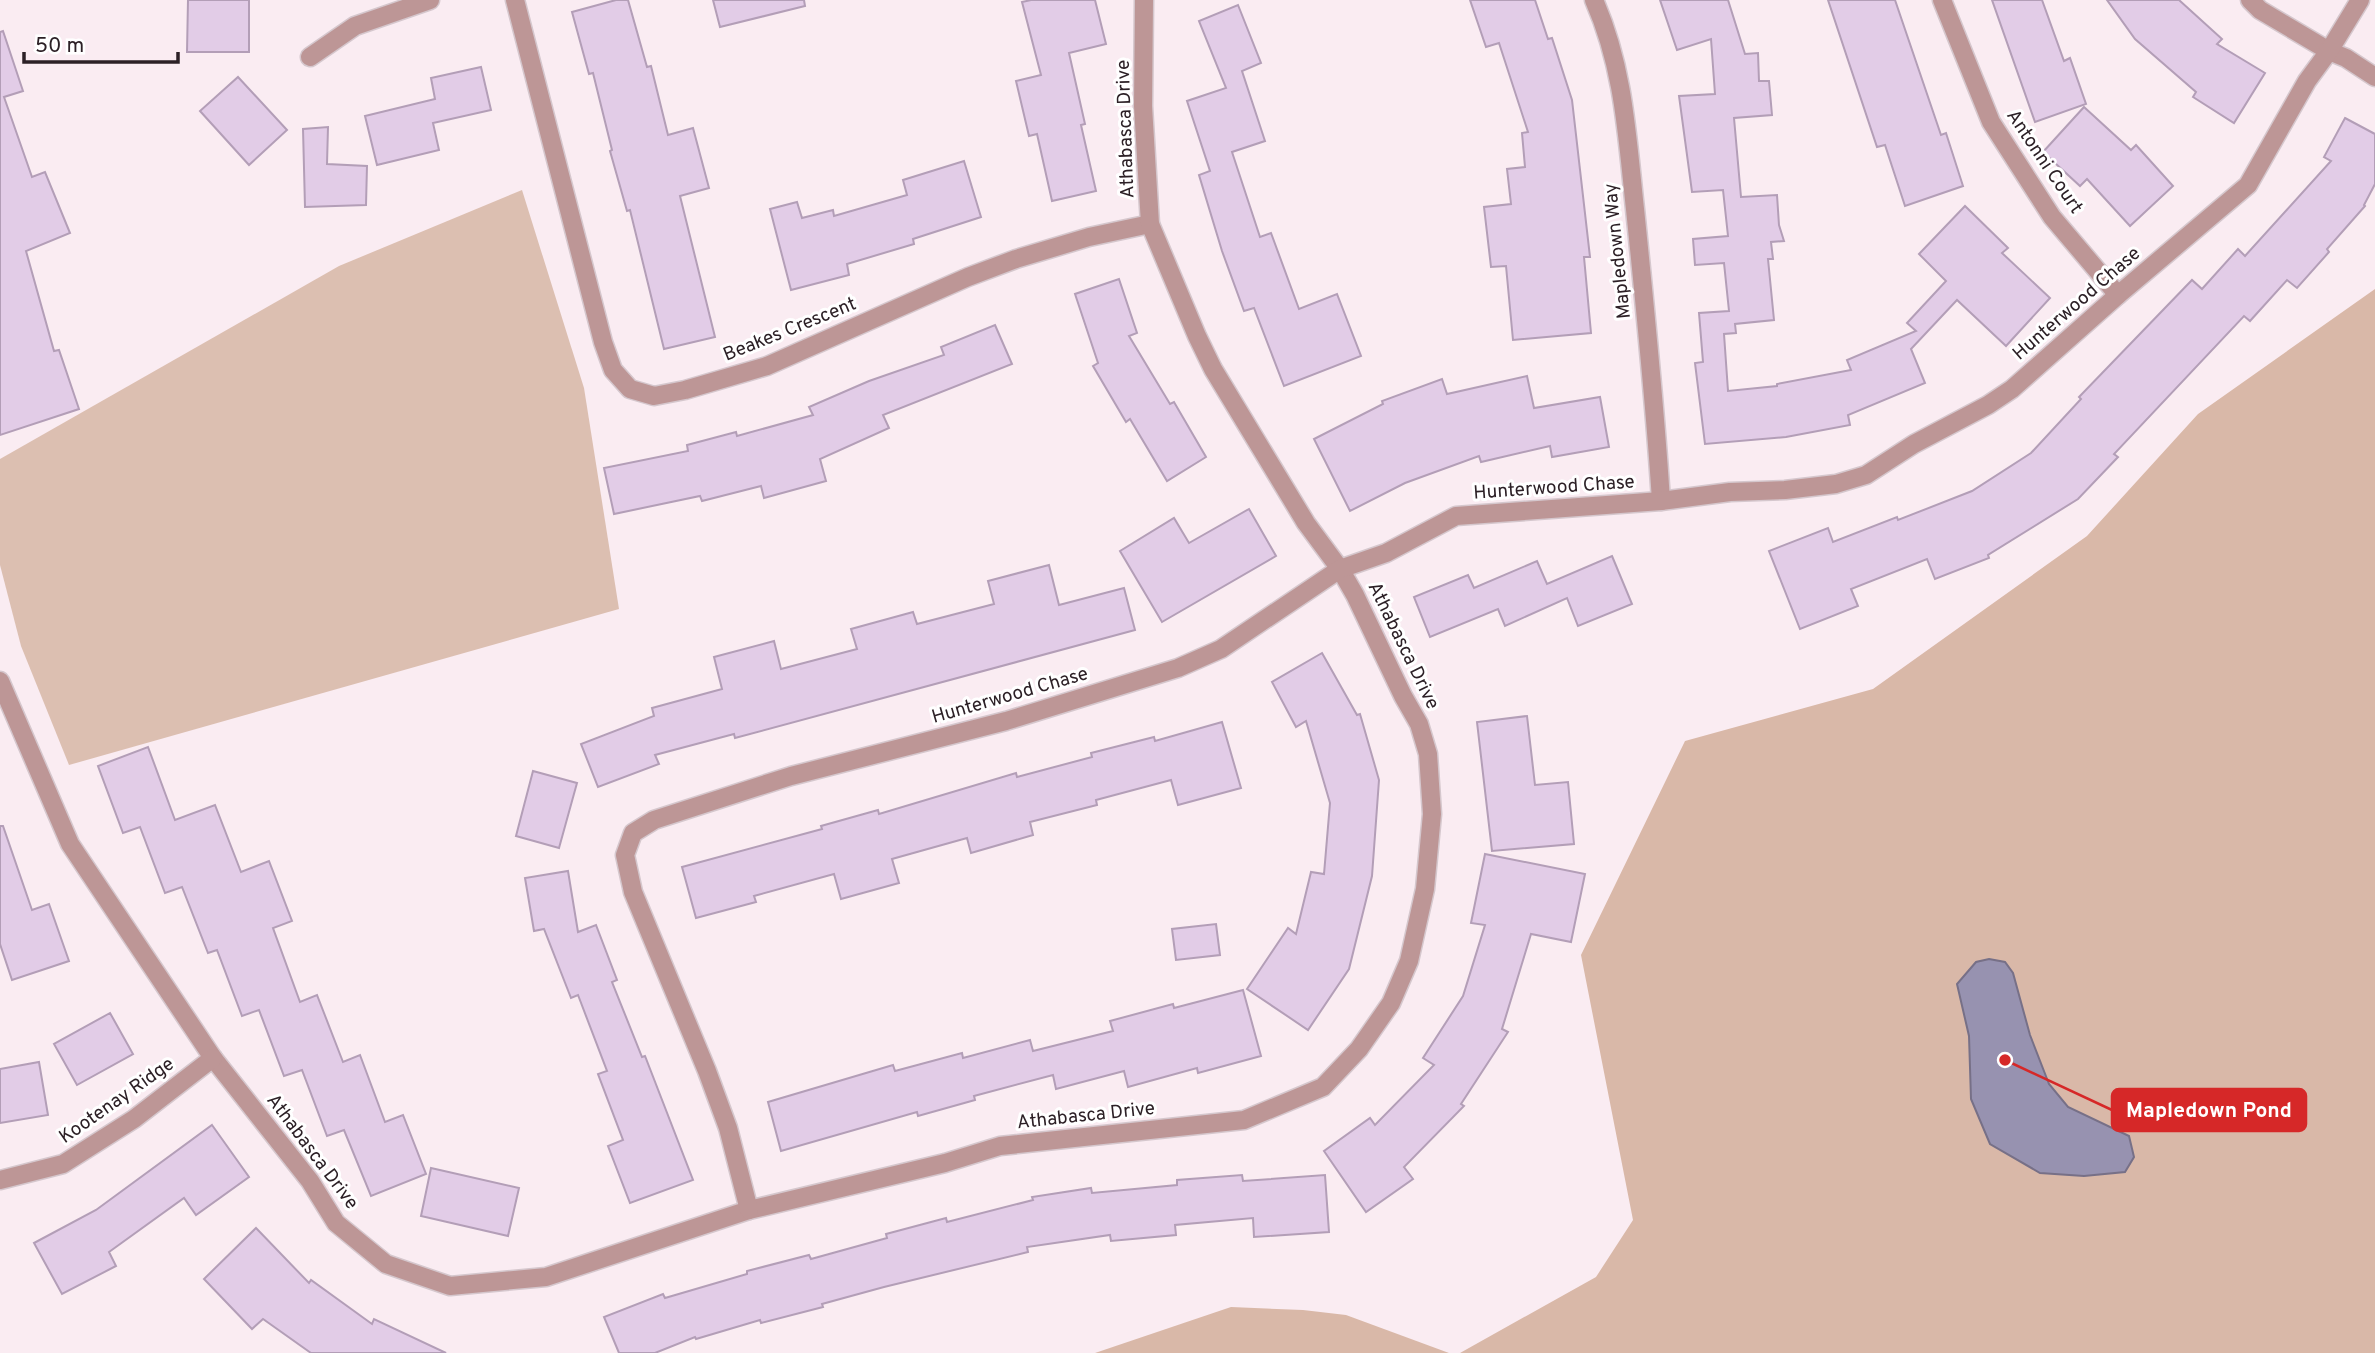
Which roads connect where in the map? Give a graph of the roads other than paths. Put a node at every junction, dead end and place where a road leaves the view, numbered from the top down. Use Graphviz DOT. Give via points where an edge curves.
graph roads {
  1 [pos="430,0"];
  2 [pos="515,0"];
  3 [pos="1144,0"];
  4 [pos="1594,0"];
  5 [pos="1942,0"];
  6 [pos="2250,0"];
  7 [pos="2360,0"];
  8 [pos="2329,51"];
  9 [pos="310,57"];
  10 [pos="2375,77"];
  11 [pos="1150,223"];
  12 [pos="2118,295"];
  13 [pos="1661,502"];
  14 [pos="1340,569"];
  15 [pos="0,681"];
  16 [pos="213,1058"];
  17 [pos="0,1181"];
  18 [pos="750,1210"];
  1 -- 9 [label="street" via="355,26"];
  2 -- 11 [label="street, Beakes Crescent" via="603,342 612,370 630,389 654,396 767,366 1016,259"];
  3 -- 11 [label="street, Athabasca Drive" via="1143,106"];
  4 -- 13 [label="street, Mapledown Way" via="1622,91 1652,363"];
  5 -- 12 [label="street, Antonni Court" via="1991,122 2052,216"];
  6 -- 8 [label="street"];
  7 -- 8 [label="street, Hunterwood Chase"];
  8 -- 10 [label="street"];
  8 -- 12 [label="street, Hunterwood Chase" via="2248,185"];
  11 -- 14 [label="street, Athabasca Drive" via="1213,369 1306,523"];
  12 -- 13 [label="street, Hunterwood Chase" via="2012,389 1866,475 1836,484"];
  13 -- 14 [label="street, Hunterwood Chase" via="1456,516 1386,553"];
  14 -- 18 [label="street, Athabasca Drive" via="1419,724 1428,754 1432,814 1425,889 1409,961 1391,1003 1359,1049 1323,1087 1244,1120 1000,1146"];
  14 -- 18 [label="street, Hunterwood Chase" via="1222,649 1178,668 1006,721 791,776 654,820 633,833 625,855 633,892 707,1071"];
  15 -- 16 [label="street, Athabasca Drive" via="70,844"];
  16 -- 17 [label="street, Kootenay Ridge" via="134,1119 63,1164"];
  16 -- 18 [label="street, Athabasca Drive" via="310,1181 336,1223 386,1264 450,1286 546,1277"];
}
